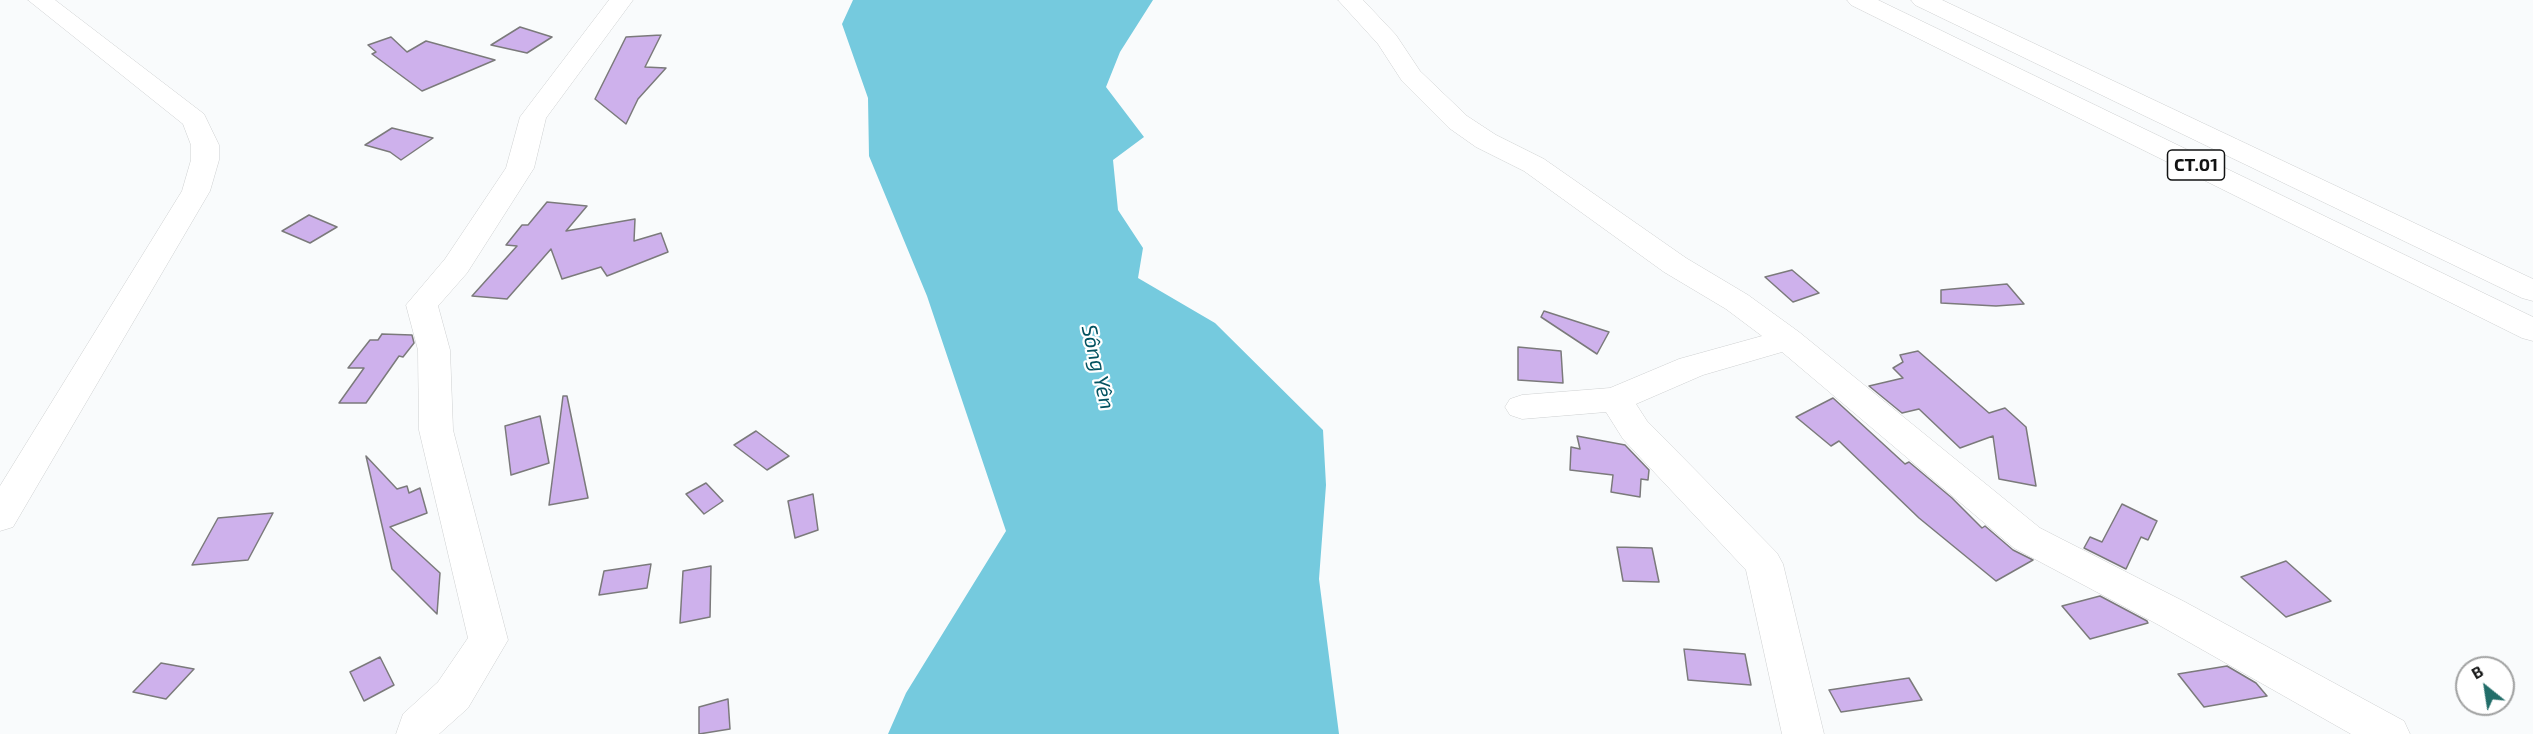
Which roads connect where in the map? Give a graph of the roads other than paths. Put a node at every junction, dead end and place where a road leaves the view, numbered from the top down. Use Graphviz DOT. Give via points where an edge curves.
graph roads {
  1 [pos="40,0"];
  2 [pos="621,0"];
  3 [pos="1350,0"];
  4 [pos="1859,0"];
  5 [pos="1923,0"];
  6 [pos="2533,291"];
  7 [pos="2533,330"];
  8 [pos="1788,340"];
  9 [pos="1615,399"];
  10 [pos="1522,407"];
  11 [pos="0,517"];
  12 [pos="417,734"];
  13 [pos="1803,734"];
  14 [pos="2389,734"];
  1 -- 11 [label="main road" via="195,120 205,145 205,160 196,191"];
  2 -- 12 [label="main road" via="533,117 520,168 456,266 422,305 434,350 436,430 488,640 453,695 418,727"];
  3 -- 8 [label="main road" via="1387,40 1411,76 1458,122 1553,177"];
  4 -- 7 [label="main road, CT.01"];
  5 -- 6 [label="main road, CT.01"];
  8 -- 9 [label="main road" via="1691,367"];
  8 -- 14 [label="main road" via="2027,538"];
  9 -- 10 [label="main road"];
  9 -- 13 [label="main road" via="1635,430 1764,564"];
}
